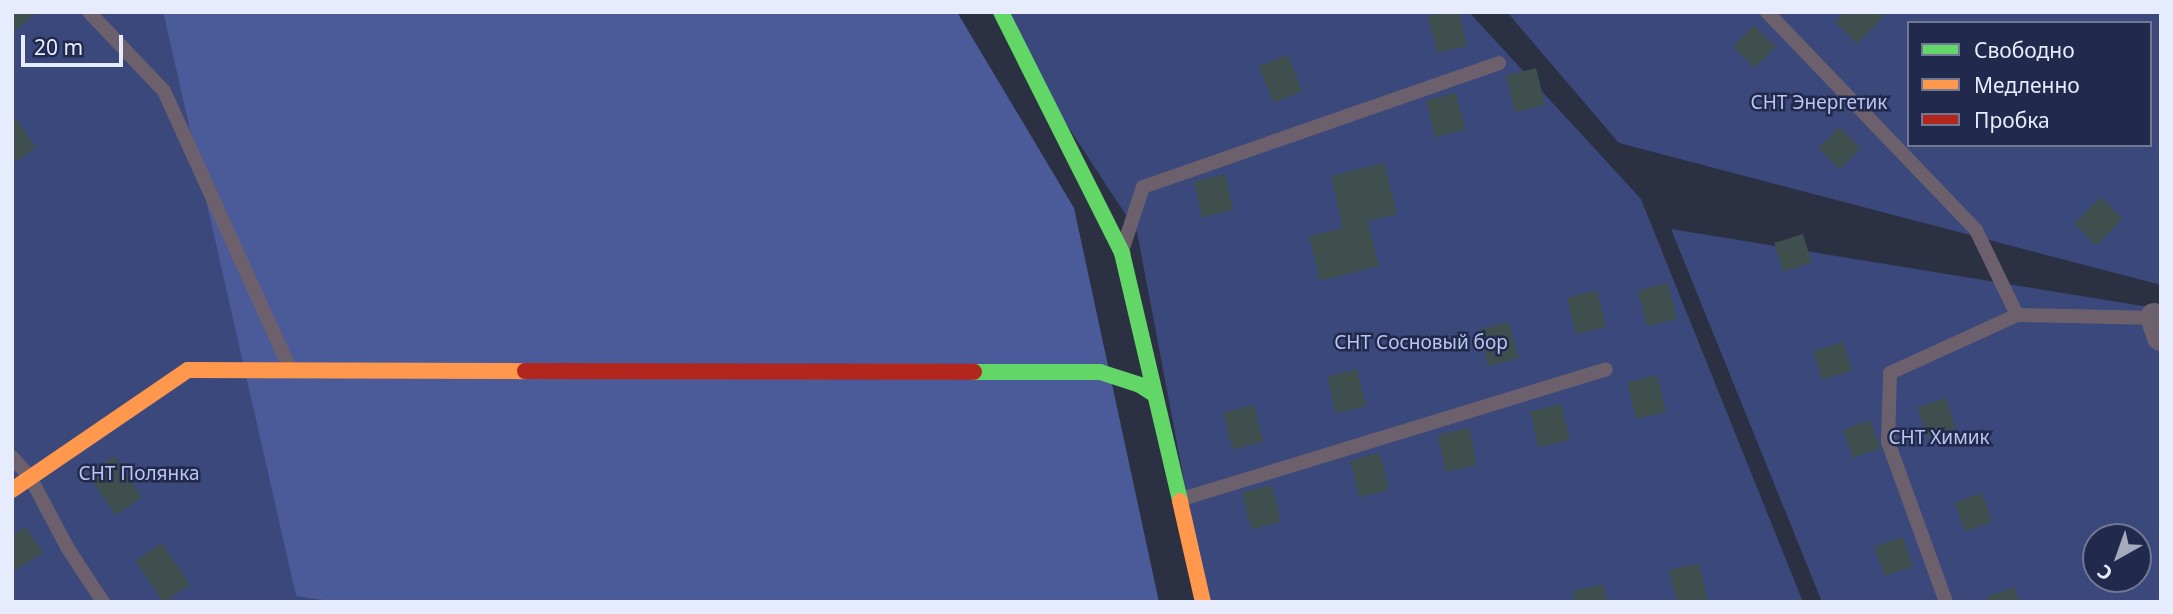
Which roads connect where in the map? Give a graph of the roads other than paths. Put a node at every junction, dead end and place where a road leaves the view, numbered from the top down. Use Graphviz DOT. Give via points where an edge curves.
graph roads {
  1 [pos="89,12"];
  2 [pos="1001,12"];
  3 [pos="1767,12"];
  4 [pos="1499,63"];
  5 [pos="1122,253"];
  6 [pos="2017,315"];
  7 [pos="2158,324"];
  8 [pos="1606,369"];
  9 [pos="291,370"];
  10 [pos="1154,394"];
  11 [pos="12,457"];
  12 [pos="30,477"];
  13 [pos="12,491"];
  14 [pos="1181,499"];
  15 [pos="103,602"];
  16 [pos="1203,602"];
  17 [pos="1946,602"];
  1 -- 9 [label="lane" via="164,91"];
  2 -- 5 [label="street"];
  3 -- 6 [label="lane" via="1976,230"];
  4 -- 5 [label="lane" via="1143,187"];
  5 -- 10 [label="street"];
  6 -- 7 [label="lane"];
  6 -- 17 [label="lane" via="1890,373 1888,442"];
  8 -- 14 [label="lane"];
  9 -- 10 [label="street" via="1100,372"];
  9 -- 12 [label="street" via="188,370"];
  10 -- 14 [label="street"];
  11 -- 12 [label="lane"];
  12 -- 13 [label="street"];
  12 -- 15 [label="lane"];
  14 -- 16 [label="street"];
}
